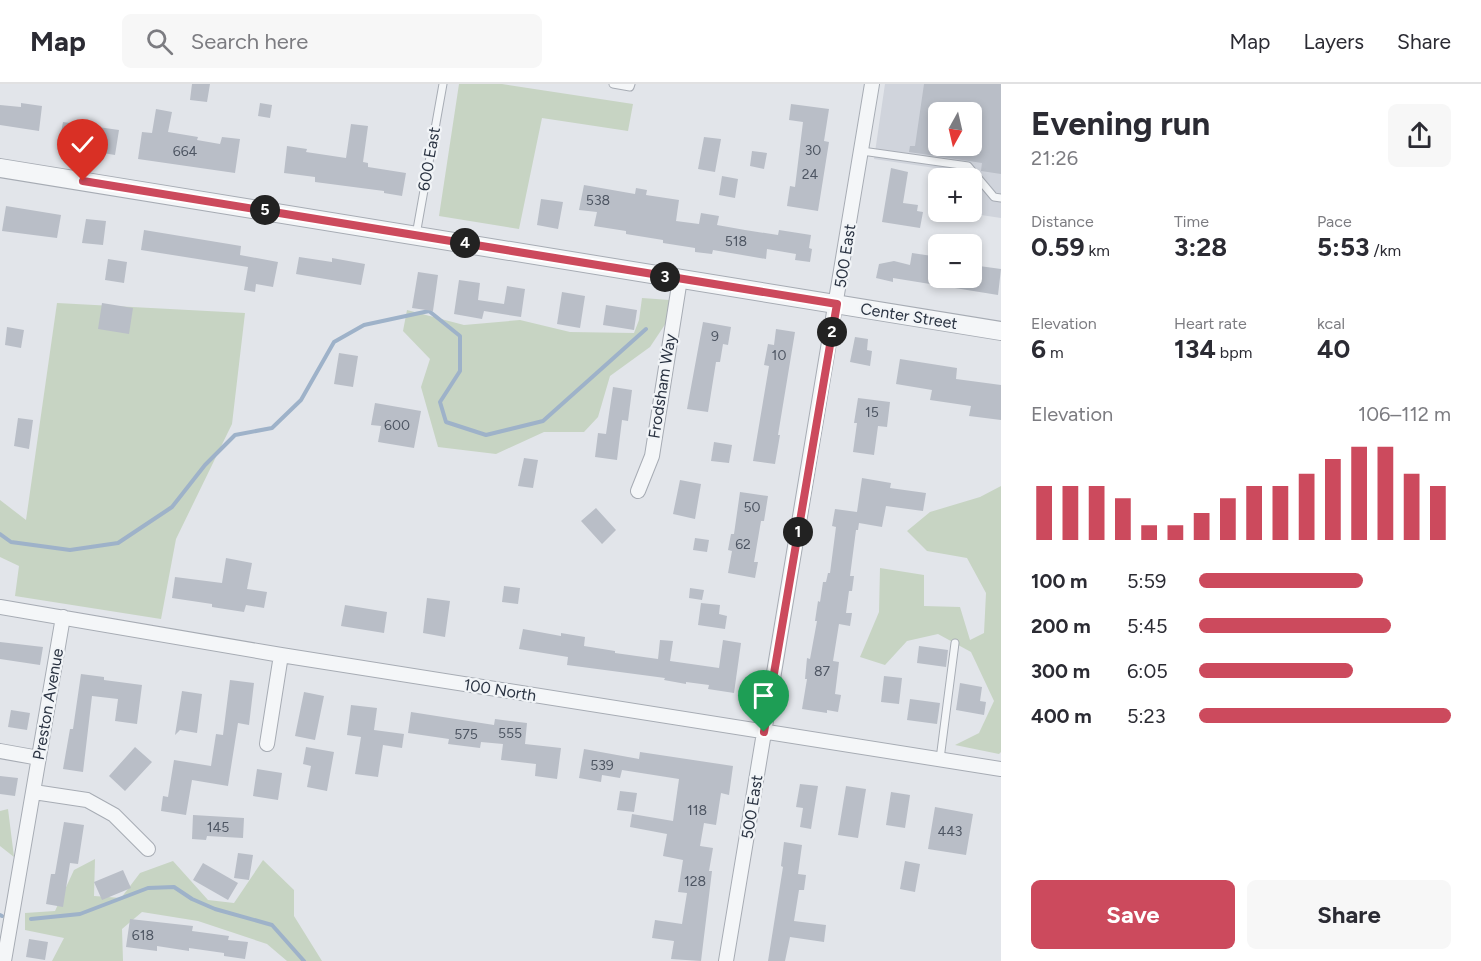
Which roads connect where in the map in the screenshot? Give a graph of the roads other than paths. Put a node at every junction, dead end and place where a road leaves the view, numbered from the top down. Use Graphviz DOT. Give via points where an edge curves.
graph roads {
  1 [pos="443,84"];
  2 [pos="613,84"];
  3 [pos="631,84"];
  4 [pos="872,84"];
  5 [pos="862,151"];
  6 [pos="0,168"];
  7 [pos="1001,198"];
  8 [pos="416,235"];
  9 [pos="680,279"];
  10 [pos="837,304"];
  11 [pos="1001,331"];
  12 [pos="638,491"];
  13 [pos="0,607"];
  14 [pos="63,617"];
  15 [pos="955,643"];
  16 [pos="281,655"];
  17 [pos="764,732"];
  18 [pos="267,744"];
  19 [pos="0,751"];
  20 [pos="39,758"];
  21 [pos="940,759"];
  22 [pos="1001,769"];
  23 [pos="34,792"];
  24 [pos="148,849"];
  25 [pos="4,961"];
  26 [pos="726,961"];
  1 -- 8 [label="lane, 600 East"];
  2 -- 3 [label="lane"];
  4 -- 5 [label="street, 500 East"];
  5 -- 7 [label="lane" via="968,166 994,197"];
  5 -- 10 [label="street, 500 East"];
  6 -- 8 [label="street, Center Street"];
  8 -- 9 [label="street, Center Street"];
  9 -- 10 [label="street, Center Street"];
  9 -- 12 [label="street, Frodsham Way" via="652,456"];
  10 -- 11 [label="street, Center Street"];
  10 -- 17 [label="street, 500 East"];
  13 -- 14 [label="street, 100 North"];
  14 -- 16 [label="street, 100 North"];
  14 -- 20 [label="street, Preston Avenue"];
  15 -- 21 [label="lane"];
  16 -- 17 [label="street, 100 North"];
  16 -- 18 [label="street"];
  17 -- 21 [label="street, 100 North"];
  17 -- 26 [label="street, 500 East"];
  19 -- 20 [label="street"];
  20 -- 23 [label="street, Preston Avenue"];
  21 -- 22 [label="street, 100 North"];
  23 -- 24 [label="street" via="87,800 114,815"];
  23 -- 25 [label="street, Preston Avenue"];
}
